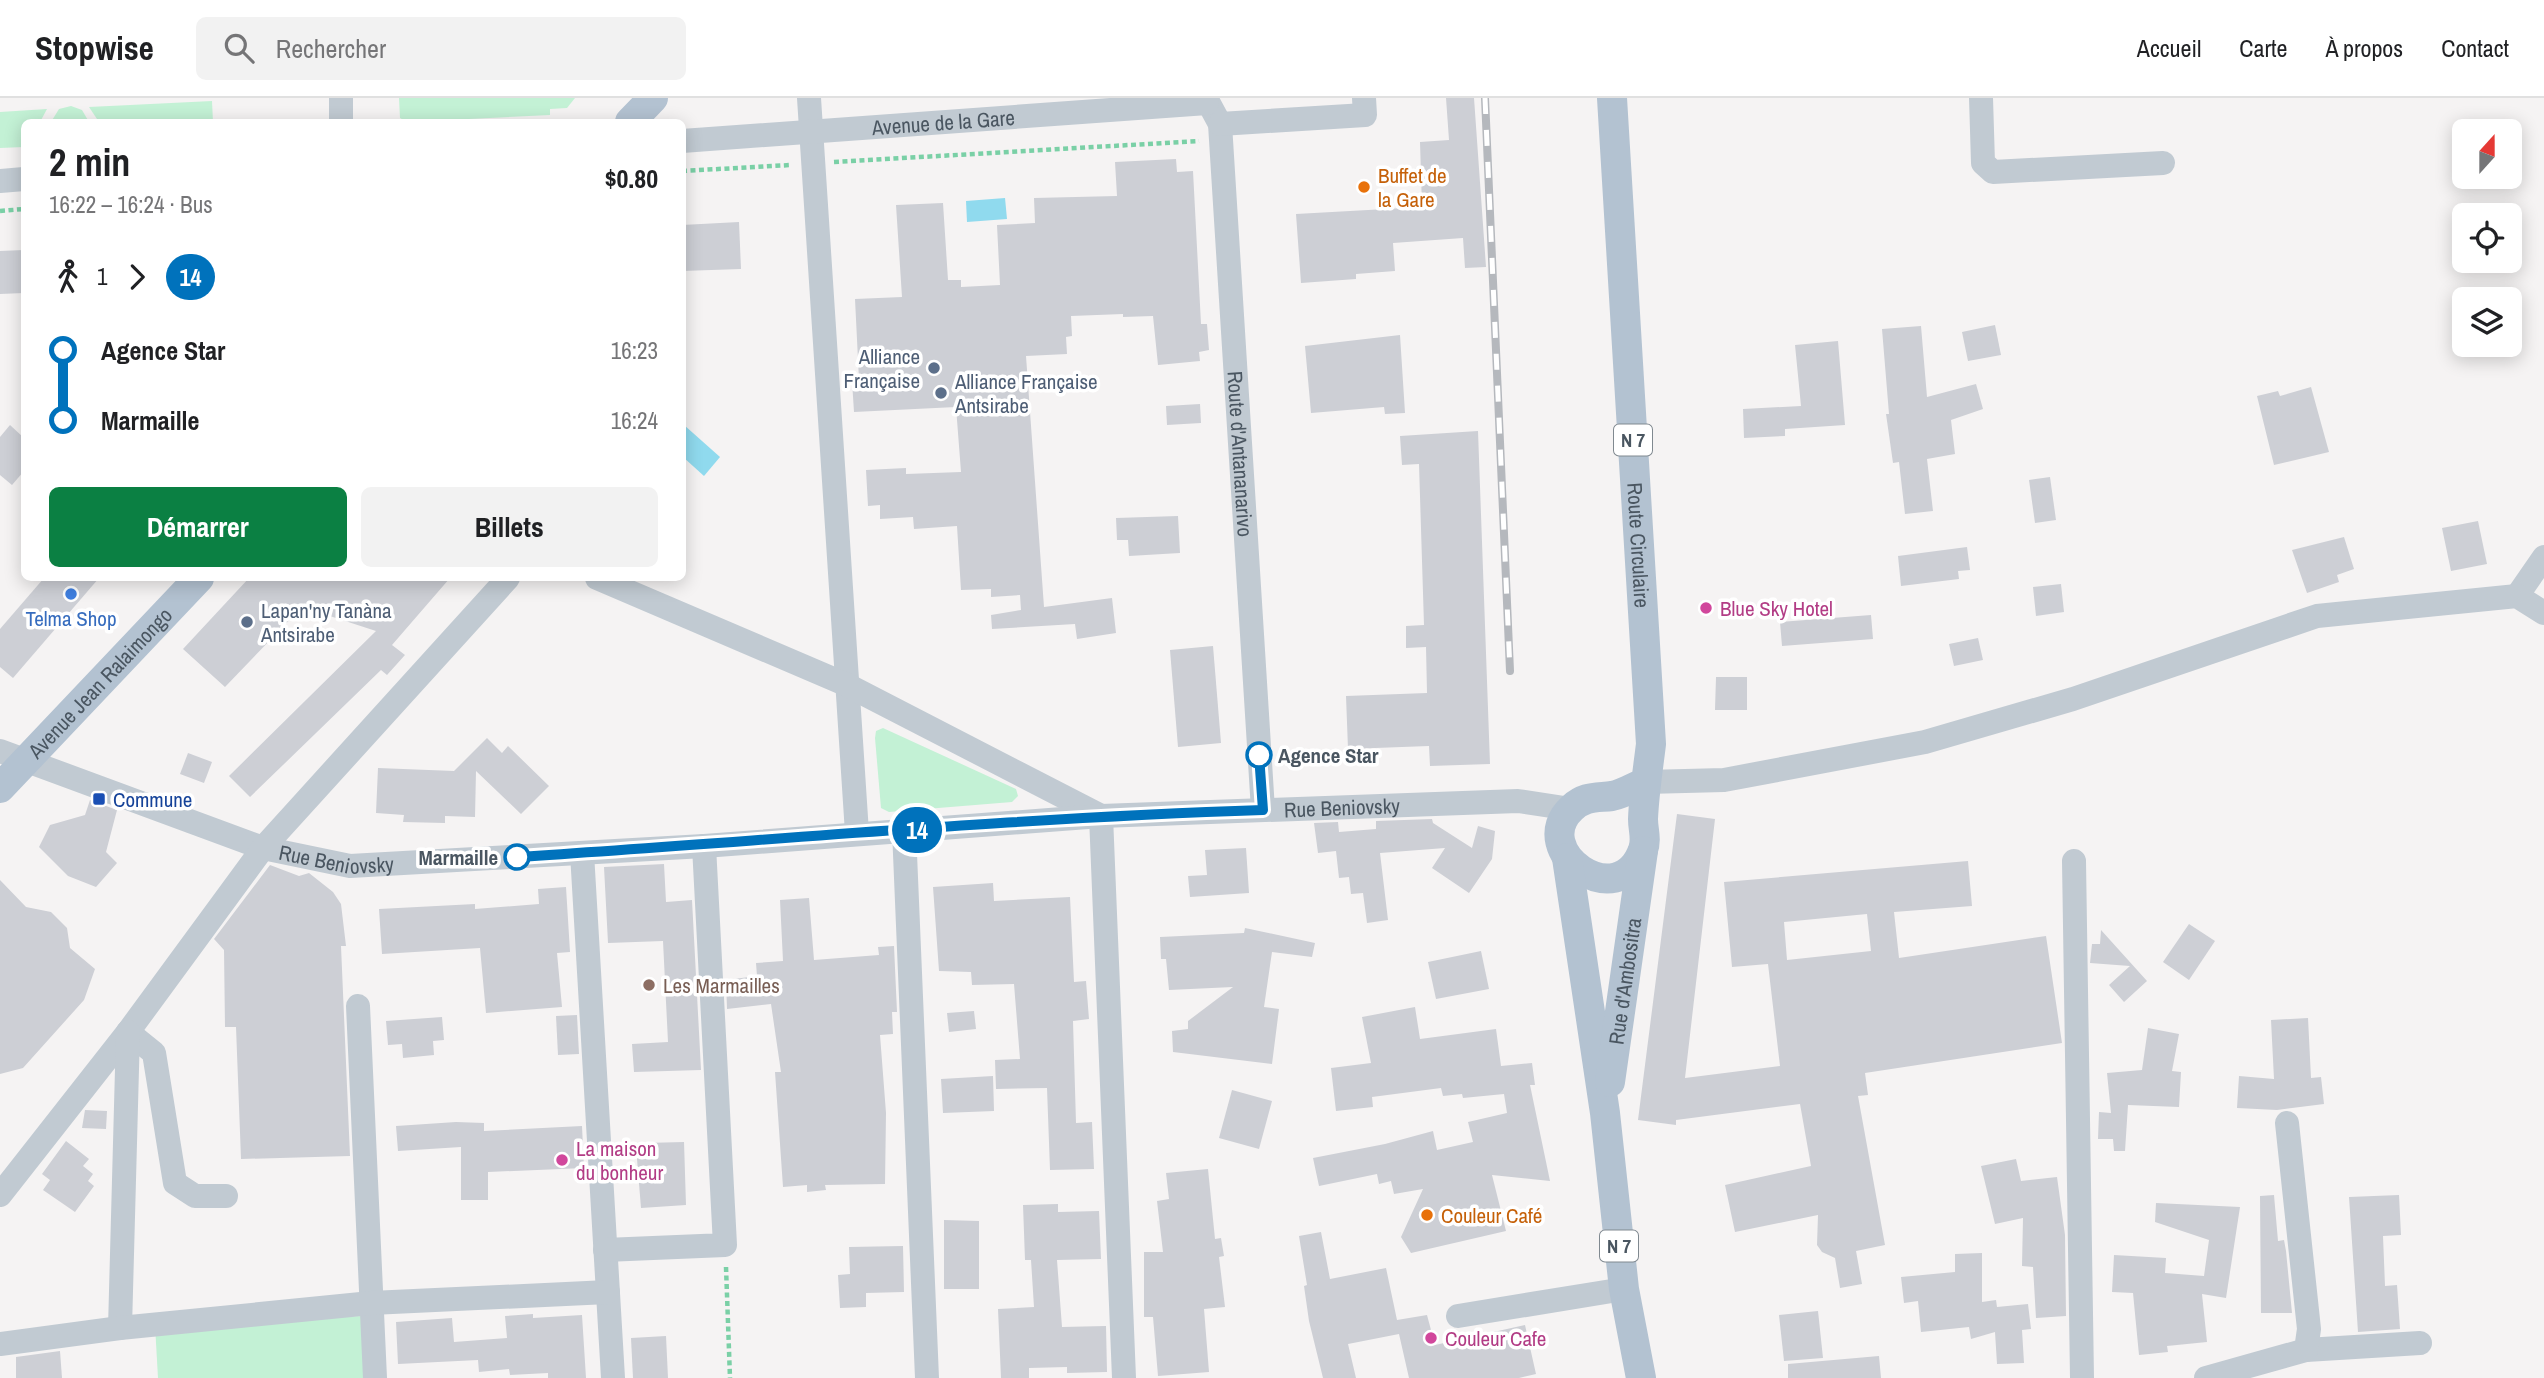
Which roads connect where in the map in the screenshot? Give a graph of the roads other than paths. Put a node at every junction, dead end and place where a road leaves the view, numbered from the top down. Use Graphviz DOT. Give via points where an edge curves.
graph roads {
  1 [pos="341,98"];
  2 [pos="653,98"];
  3 [pos="809,98"];
  4 [pos="1364,98"];
  5 [pos="1612,98"];
  6 [pos="1981,98"];
  7 [pos="1206,101"];
  8 [pos="341,119"];
  9 [pos="633,119"];
  10 [pos="810,132"];
  11 [pos="1221,132"];
  12 [pos="686,141"];
  13 [pos="2163,163"];
  14 [pos="21,179"];
  15 [pos="0,181"];
  16 [pos="2544,557"];
  17 [pos="197,581"];
  18 [pos="505,581"];
  19 [pos="604,581"];
  20 [pos="2517,596"];
  21 [pos="2544,613"];
  22 [pos="845,684"];
  23 [pos="13,756"];
  24 [pos="1646,782"];
  25 [pos="0,788"];
  26 [pos="1614,796"];
  27 [pos="1571,809"];
  28 [pos="1263,810"];
  29 [pos="1101,816"];
  30 [pos="904,831"];
  31 [pos="857,834"];
  32 [pos="1643,836"];
  33 [pos="704,846"];
  34 [pos="263,848"];
  35 [pos="582,853"];
  36 [pos="1567,858"];
  37 [pos="2074,861"];
  38 [pos="358,1006"];
  39 [pos="128,1032"];
  40 [pos="1605,1113"];
  41 [pos="2287,1123"];
  42 [pos="0,1195"];
  43 [pos="226,1196"];
  44 [pos="605,1250"];
  45 [pos="1624,1289"];
  46 [pos="608,1292"];
  47 [pos="371,1303"];
  48 [pos="1458,1316"];
  49 [pos="120,1328"];
  50 [pos="2420,1343"];
  51 [pos="0,1345"];
  52 [pos="2306,1350"];
  53 [pos="375,1378"];
  54 [pos="613,1378"];
  55 [pos="928,1378"];
  56 [pos="1124,1378"];
  57 [pos="1641,1378"];
  58 [pos="2082,1378"];
  59 [pos="2206,1378"];
  1 -- 8 [label="street"];
  2 -- 9 [label="main road"];
  3 -- 10 [label="street"];
  4 -- 11 [label="street" via="1365,115"];
  5 -- 24 [label="main road, Route Circulaire / N 7" via="1651,744"];
  6 -- 13 [label="street" via="1983,163 1993,172"];
  7 -- 10 [label="street, Avenue de la Gare"];
  7 -- 11 [label="street, Route d'Antananarivo"];
  10 -- 12 [label="street, Avenue de la Gare"];
  10 -- 22 [label="street"];
  11 -- 28 [label="street, Route d'Antananarivo"];
  14 -- 15 [label="street"];
  16 -- 20 [label="street"];
  17 -- 23 [label="main road, Avenue Jean Ralaimongo"];
  18 -- 34 [label="street"];
  19 -- 22 [label="street"];
  20 -- 21 [label="street"];
  20 -- 24 [label="street" via="2317,617 2073,699 1926,742 1724,780"];
  22 -- 29 [label="street"];
  22 -- 31 [label="street"];
  23 -- 25 [label="main road, Avenue Jean Ralaimongo"];
  23 -- 34 [label="street, Rue Beniovsky"];
  24 -- 26 [label="main road"];
  24 -- 32 [label="main road, N 7"];
  26 -- 27 [label="main road" via="1590,796"];
  26 -- 32 [label="main road" via="1631,805"];
  27 -- 28 [label="street, Rue Beniovsky" via="1518,801"];
  27 -- 36 [label="main road, N 7" via="1562,824 1561,842"];
  28 -- 29 [label="street, Rue Beniovsky"];
  29 -- 30 [label="street, Rue Beniovsky"];
  29 -- 56 [label="street"];
  30 -- 31 [label="street, Rue Beniovsky"];
  30 -- 55 [label="street"];
  31 -- 33 [label="street, Rue Beniovsky"];
  32 -- 36 [label="main road" via="1633,867 1616,877 1597,879 1580,872"];
  32 -- 40 [label="main road, Rue d'Ambositra / N 7"];
  33 -- 35 [label="street, Rue Beniovsky"];
  33 -- 44 [label="street" via="725,1245"];
  34 -- 35 [label="street, Rue Beniovsky" via="350,866"];
  34 -- 39 [label="street"];
  35 -- 44 [label="street"];
  36 -- 40 [label="main road, Rue d'Ambositra / N 7"];
  37 -- 58 [label="street"];
  38 -- 47 [label="street"];
  39 -- 42 [label="street"];
  39 -- 43 [label="street" via="154,1053 175,1183 195,1196"];
  39 -- 49 [label="street"];
  40 -- 45 [label="main road, Rue d'Ambositra / N 7"];
  41 -- 52 [label="street" via="2309,1329"];
  44 -- 46 [label="street"];
  45 -- 48 [label="street"];
  45 -- 57 [label="main road, Rue d'Ambositra / N 7"];
  46 -- 47 [label="street"];
  46 -- 54 [label="street"];
  47 -- 49 [label="street"];
  47 -- 53 [label="street"];
  49 -- 51 [label="street"];
  50 -- 52 [label="street"];
  52 -- 59 [label="street"];
}
